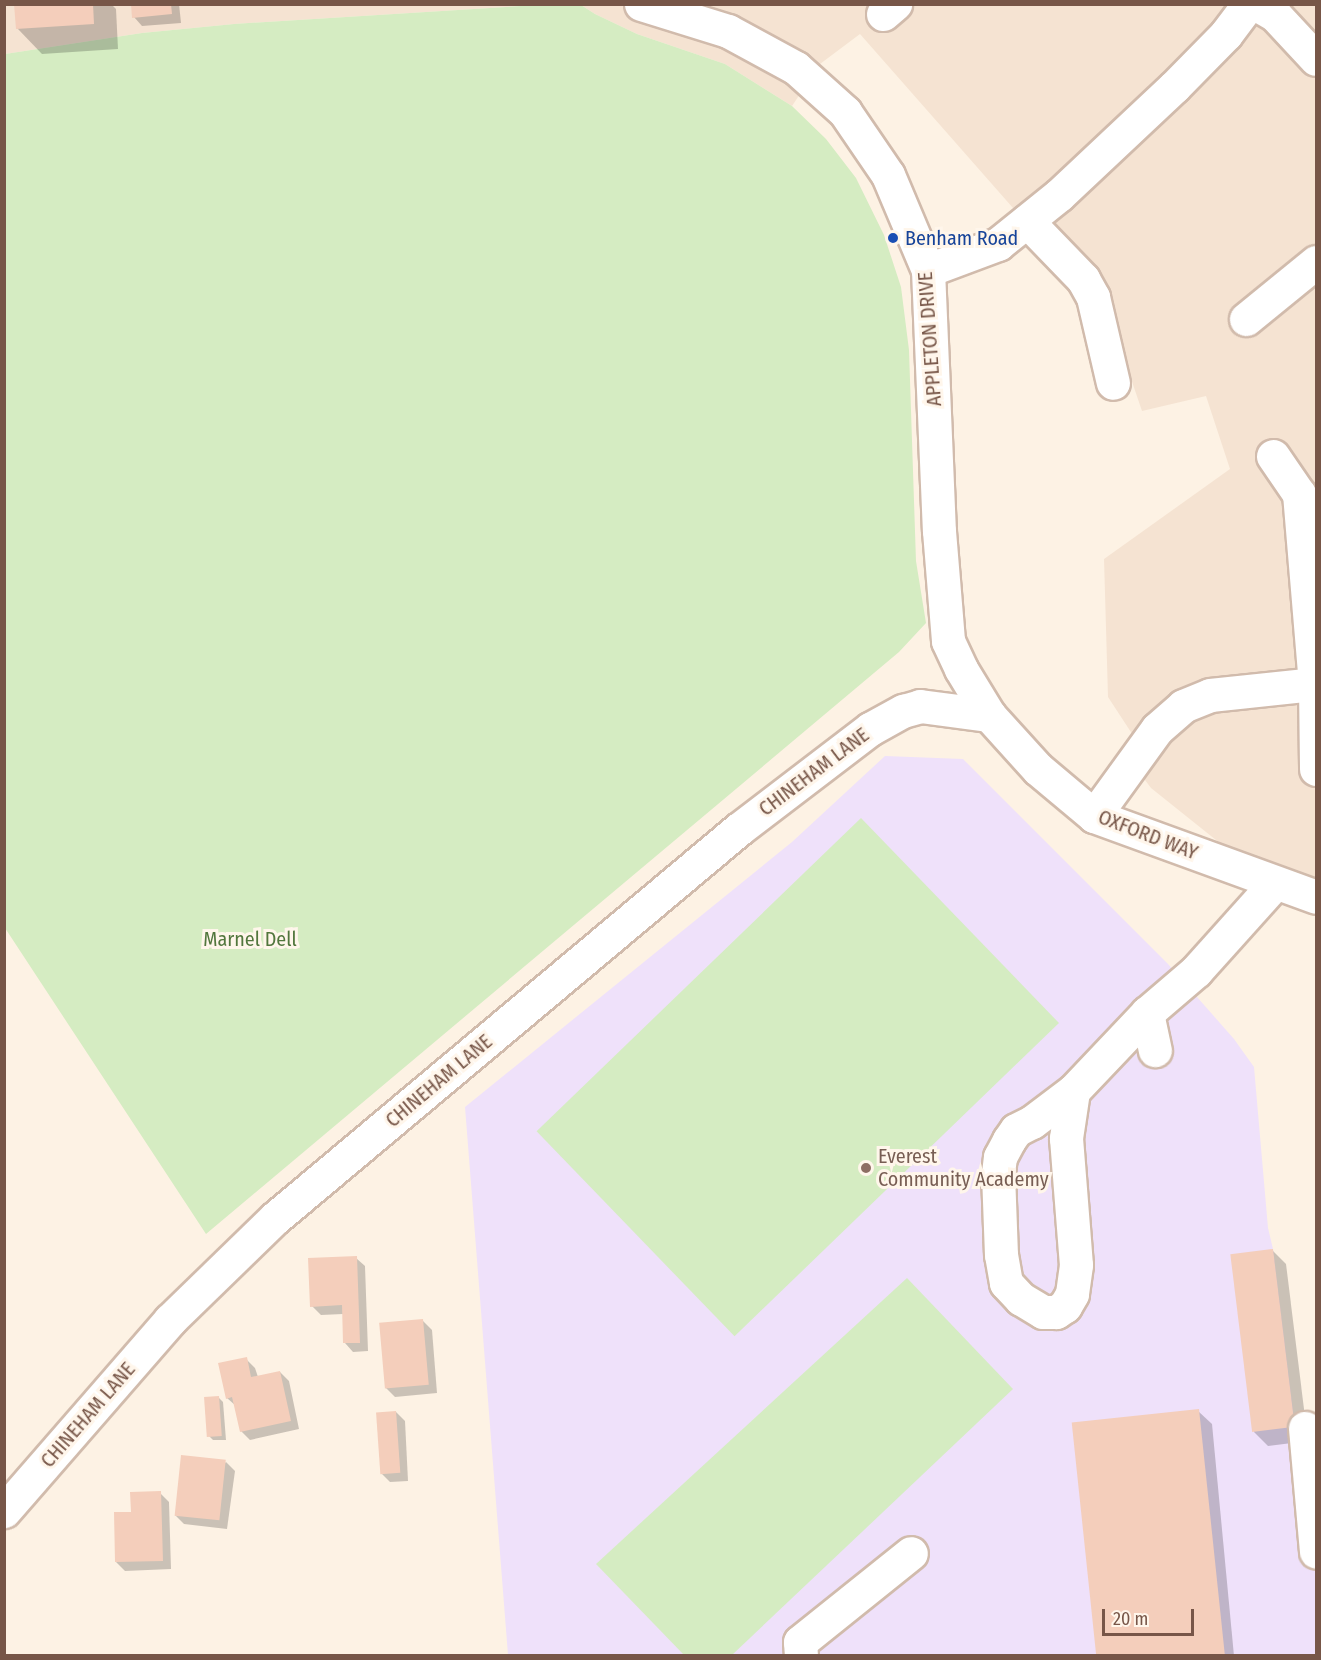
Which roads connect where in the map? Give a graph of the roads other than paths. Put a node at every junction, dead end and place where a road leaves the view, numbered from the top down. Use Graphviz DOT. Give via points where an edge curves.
graph roads {
  1 [pos="641,4"];
  2 [pos="1249,4"];
  3 [pos="1256,4"];
  4 [pos="1317,59"];
  5 [pos="1027,221"];
  6 [pos="1317,262"];
  7 [pos="928,270"];
  8 [pos="1246,319"];
  9 [pos="1113,383"];
  10 [pos="1273,456"];
  11 [pos="1313,603"];
  12 [pos="955,655"];
  13 [pos="1315,684"];
  14 [pos="920,706"];
  15 [pos="989,715"];
  16 [pos="1317,769"];
  17 [pos="1094,816"];
  18 [pos="1275,883"];
  19 [pos="1317,897"];
  20 [pos="1147,1013"];
  21 [pos="1155,1050"];
  22 [pos="1073,1091"];
  23 [pos="1305,1428"];
  24 [pos="4,1511"];
  25 [pos="1317,1552"];
  26 [pos="910,1553"];
  27 [pos="801,1656"];
  1 -- 7 [label="street, APPLETON DRIVE" via="728,31 796,68 845,112 888,174"];
  2 -- 5 [label="street" via="1226,34 1174,87"];
  3 -- 4 [label="street" via="1275,15"];
  5 -- 7 [label="street" via="998,244"];
  5 -- 9 [label="street" via="1083,279 1093,297"];
  6 -- 8 [label="street"];
  7 -- 12 [label="street, APPLETON DRIVE" via="939,531"];
  10 -- 11 [label="street" via="1299,494"];
  11 -- 13 [label="street"];
  12 -- 14 [label="street, CHINEHAM LANE"];
  12 -- 15 [label="street, OXFORD WAY"];
  13 -- 16 [label="street"];
  13 -- 17 [label="street" via="1210,695 1183,705 1157,729"];
  14 -- 15 [label="street, CHINEHAM LANE"];
  14 -- 24 [label="street, CHINEHAM LANE" via="870,729 739,829 275,1218 170,1320"];
  15 -- 17 [label="street, OXFORD WAY" via="1038,769"];
  17 -- 18 [label="street, OXFORD WAY"];
  18 -- 19 [label="street, OXFORD WAY"];
  18 -- 20 [label="street" via="1196,971"];
  20 -- 21 [label="street"];
  20 -- 22 [label="street"];
  22 -- 22 [label="street" via="1066,1138 1076,1265 1072,1294 1065,1306 1056,1312 1043,1312 1021,1299 1006,1283 1001,1255 1000,1157 1016,1130"];
  23 -- 25 [label="street"];
  26 -- 27 [label="street" via="800,1642"];
}
